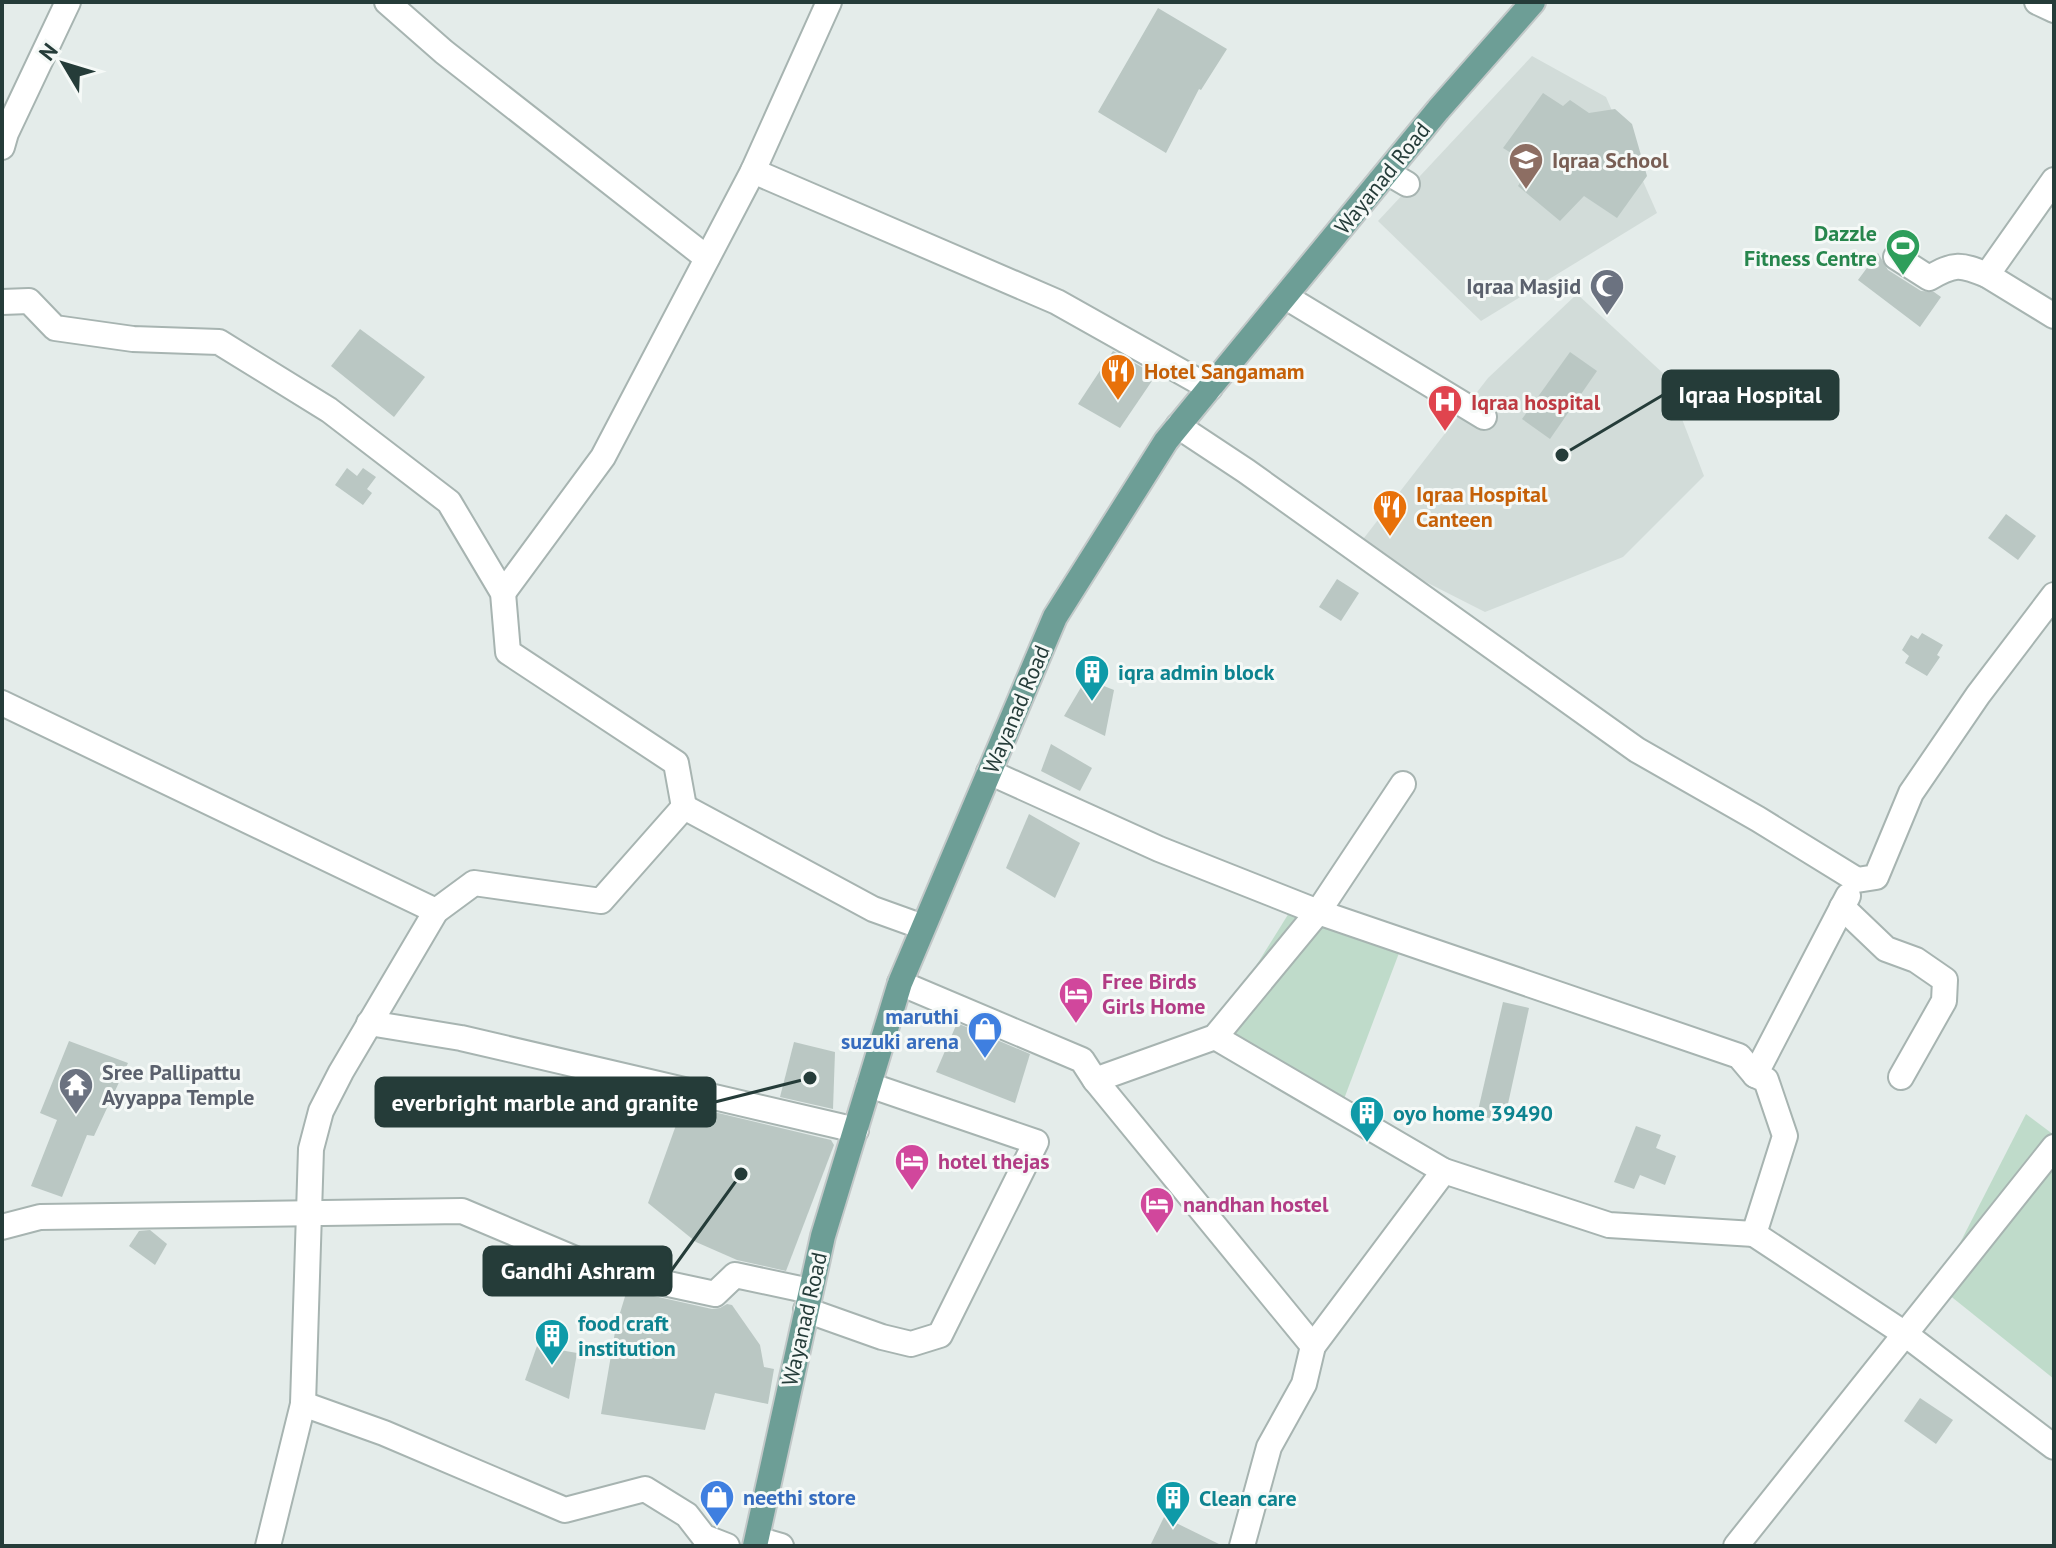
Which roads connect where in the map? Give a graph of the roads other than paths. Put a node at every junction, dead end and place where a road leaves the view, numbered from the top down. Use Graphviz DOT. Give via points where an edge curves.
graph roads {
  1 [pos="68,2"];
  2 [pos="387,2"];
  3 [pos="829,2"];
  4 [pos="1533,2"];
  5 [pos="2037,2"];
  6 [pos="2054,10"];
  7 [pos="8,115"];
  8 [pos="2,147"];
  9 [pos="753,171"];
  10 [pos="2054,180"];
  11 [pos="1896,257"];
  12 [pos="707,258"];
  13 [pos="1987,275"];
  14 [pos="1286,297"];
  15 [pos="2,302"];
  16 [pos="2054,316"];
  17 [pos="1210,388"];
  18 [pos="1484,417"];
  19 [pos="1178,426"];
  20 [pos="503,593"];
  21 [pos="2054,595"];
  22 [pos="2,703"];
  23 [pos="989,772"];
  24 [pos="1403,784"];
  25 [pos="684,807"];
  26 [pos="1857,880"];
  27 [pos="1842,907"];
  28 [pos="436,911"];
  29 [pos="1318,912"];
  30 [pos="923,927"];
  31 [pos="900,983"];
  32 [pos="369,1023"];
  33 [pos="1215,1037"];
  34 [pos="1755,1075"];
  35 [pos="1901,1077"];
  36 [pos="1095,1080"];
  37 [pos="869,1085"];
  38 [pos="856,1130"];
  39 [pos="2054,1147"];
  40 [pos="1444,1171"];
  41 [pos="311,1215"];
  42 [pos="2,1227"];
  43 [pos="1754,1234"];
  44 [pos="808,1301"];
  45 [pos="1905,1334"];
  46 [pos="1313,1346"];
  47 [pos="303,1404"];
  48 [pos="2054,1447"];
  49 [pos="756,1543"];
  50 [pos="268,1546"];
  51 [pos="727,1546"];
  52 [pos="781,1546"];
  53 [pos="1242,1546"];
  54 [pos="1736,1546"];
  1 -- 7 [label="street"];
  2 -- 12 [label="street"];
  3 -- 9 [label="street"];
  4 -- 14 [label="main road, Wayanad Road" via="1438,110 1400,176"];
  5 -- 6 [label="street"];
  7 -- 8 [label="street"];
  9 -- 12 [label="street"];
  9 -- 17 [label="street" via="1057,302"];
  10 -- 13 [label="street"];
  11 -- 13 [label="street" via="1929,278 1964,265"];
  12 -- 20 [label="street" via="603,457"];
  13 -- 16 [label="street"];
  14 -- 17 [label="main road, Wayanad Road"];
  14 -- 18 [label="street"];
  15 -- 20 [label="street" via="29,301 55,328 133,339 219,342 329,410 449,502"];
  17 -- 19 [label="main road, Wayanad Road"];
  19 -- 23 [label="main road, Wayanad Road" via="1055,617"];
  19 -- 26 [label="street" via="1637,750"];
  20 -- 25 [label="street" via="508,652 676,763"];
  21 -- 26 [label="street" via="1911,793 1876,877"];
  22 -- 28 [label="street"];
  23 -- 29 [label="street" via="1159,849"];
  23 -- 30 [label="main road, Wayanad Road"];
  24 -- 29 [label="street"];
  25 -- 28 [label="street" via="601,901 474,883"];
  25 -- 30 [label="street" via="873,909"];
  26 -- 27 [label="street"];
  27 -- 34 [label="street"];
  27 -- 35 [label="street" via="1886,949 1916,960 1945,980 1944,1001"];
  28 -- 32 [label="street"];
  29 -- 33 [label="street"];
  29 -- 34 [label="street" via="1739,1056"];
  30 -- 31 [label="main road, Wayanad Road"];
  31 -- 36 [label="street" via="1082,1060"];
  31 -- 37 [label="main road, Wayanad Road"];
  32 -- 38 [label="street" via="461,1038"];
  32 -- 41 [label="street" via="321,1111 311,1149"];
  33 -- 36 [label="street"];
  33 -- 40 [label="street"];
  34 -- 43 [label="street" via="1766,1080 1785,1136"];
  36 -- 46 [label="street"];
  37 -- 38 [label="main road, Wayanad Road"];
  37 -- 44 [label="street" via="1036,1142 940,1335 911,1344 882,1337"];
  38 -- 44 [label="main road, Wayanad Road"];
  39 -- 45 [label="street"];
  40 -- 43 [label="street" via="1609,1225"];
  40 -- 46 [label="street"];
  41 -- 42 [label="street" via="40,1217"];
  41 -- 44 [label="street" via="462,1211 599,1269 715,1294 735,1275"];
  41 -- 47 [label="street"];
  43 -- 45 [label="street"];
  44 -- 49 [label="main road, Wayanad Road"];
  45 -- 48 [label="street"];
  45 -- 54 [label="street"];
  46 -- 53 [label="street" via="1304,1384 1269,1447"];
  47 -- 50 [label="street"];
  47 -- 51 [label="street" via="565,1510 645,1489 687,1515 704,1537"];
  49 -- 52 [label="street"];
}
